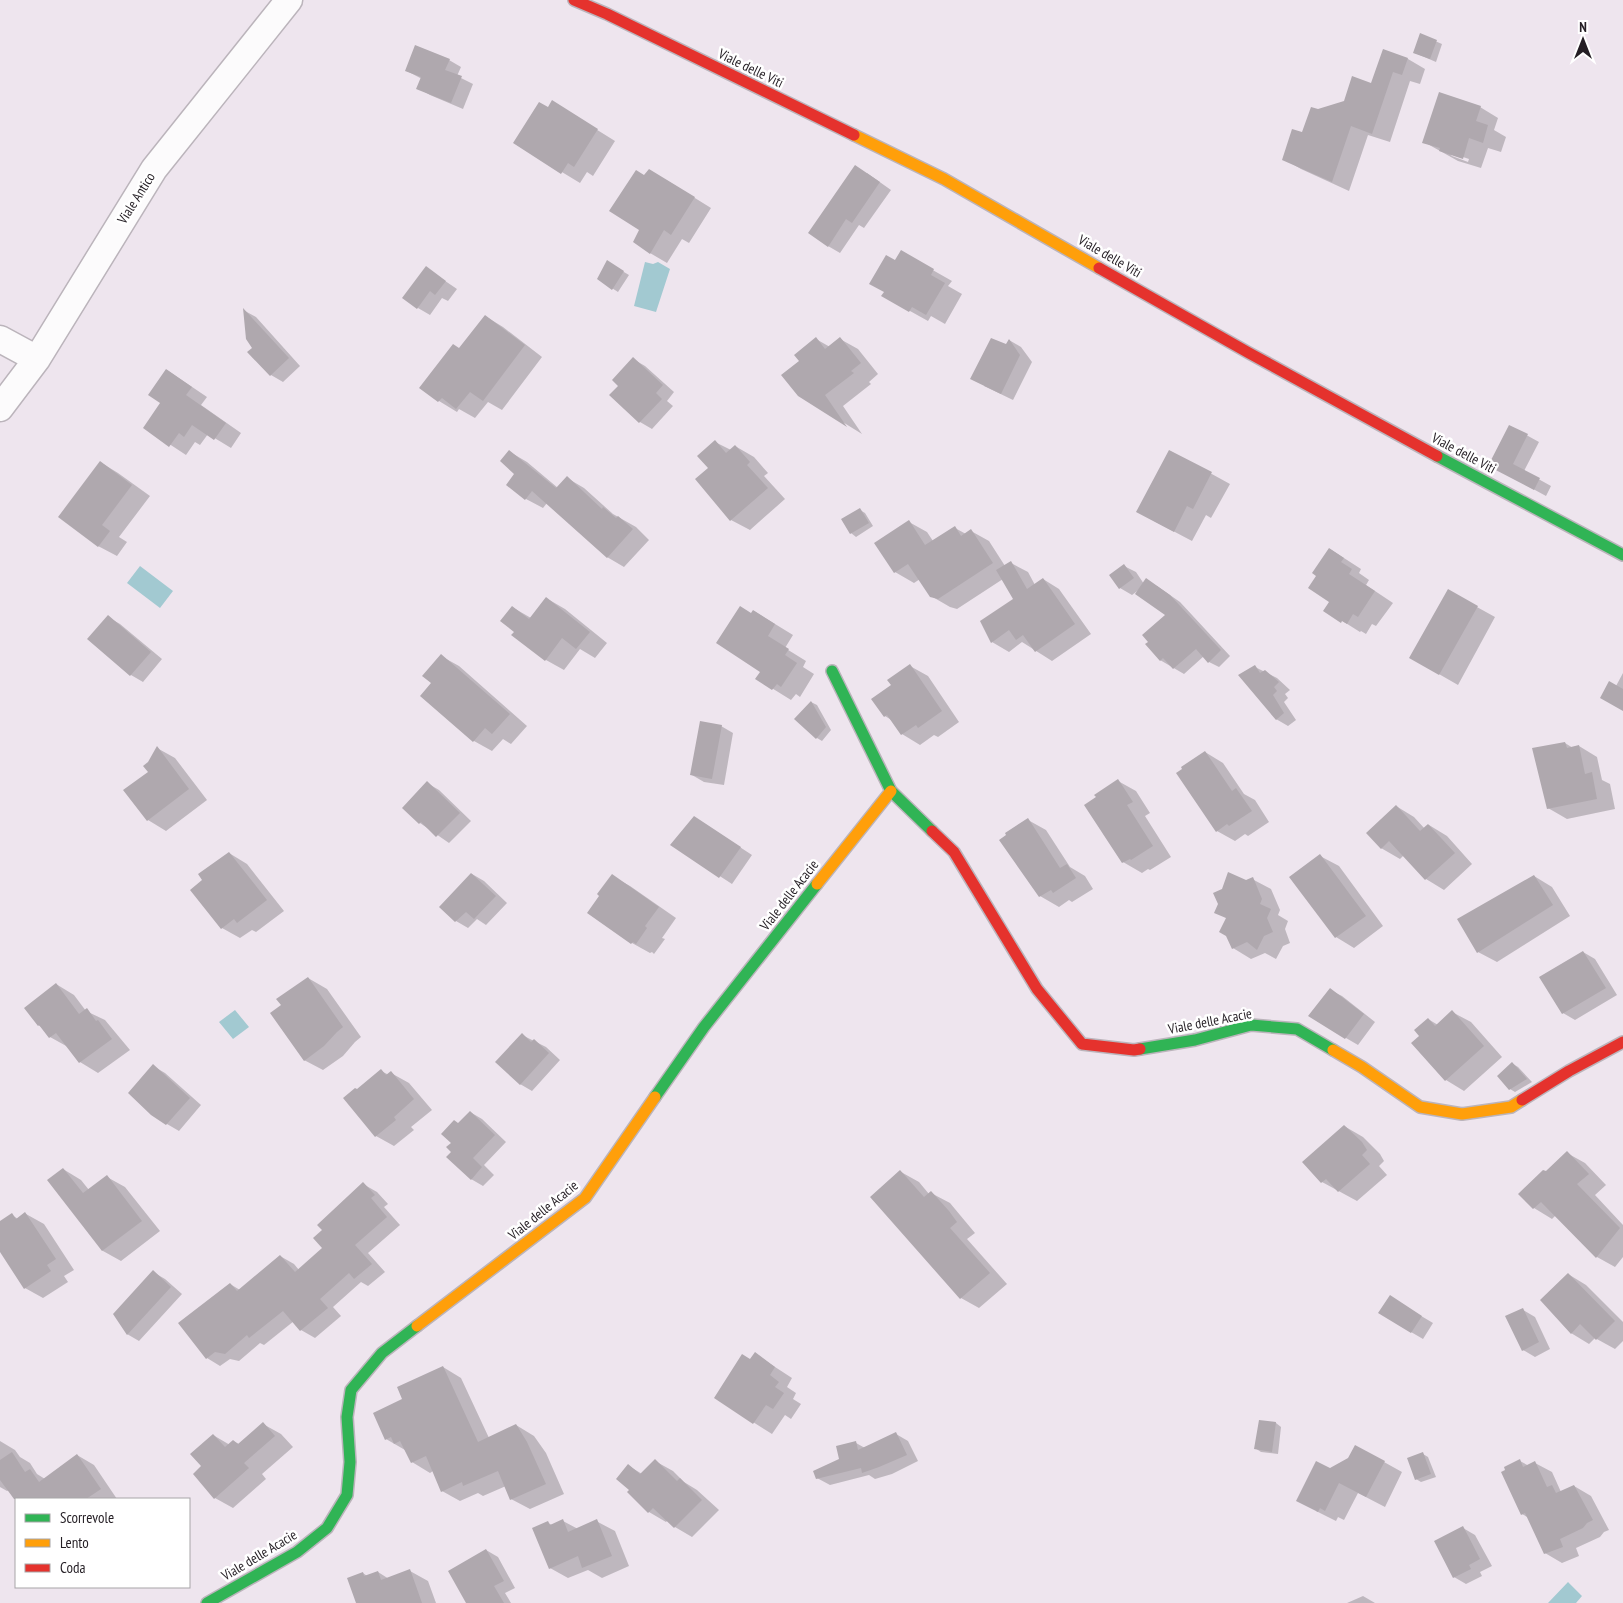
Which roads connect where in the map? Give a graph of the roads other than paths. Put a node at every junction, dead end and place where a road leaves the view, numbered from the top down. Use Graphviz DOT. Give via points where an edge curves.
graph roads {
  1 [pos="289,0"];
  2 [pos="574,0"];
  3 [pos="0,339"];
  4 [pos="37,359"];
  5 [pos="0,408"];
  6 [pos="1623,555"];
  7 [pos="832,671"];
  8 [pos="891,791"];
  9 [pos="1623,1042"];
  10 [pos="207,1603"];
  1 -- 4 [label="street, Viale Antico" via="154,169"];
  2 -- 6 [label="street, Viale delle Viti" via="944,179 1249,353"];
  3 -- 4 [label="street"];
  4 -- 5 [label="street, Viale Antico"];
  7 -- 8 [label="street, Viale delle Acacie"];
  8 -- 9 [label="street, Viale delle Acacie" via="954,852 1037,989 1082,1044 1134,1050 1195,1040 1251,1025 1297,1029 1362,1067 1420,1107 1462,1114 1511,1107 1568,1071"];
  8 -- 10 [label="street, Viale delle Acacie" via="704,1027 585,1198 382,1353 351,1390 347,1417 350,1462 347,1495 327,1528 297,1552"];
}
